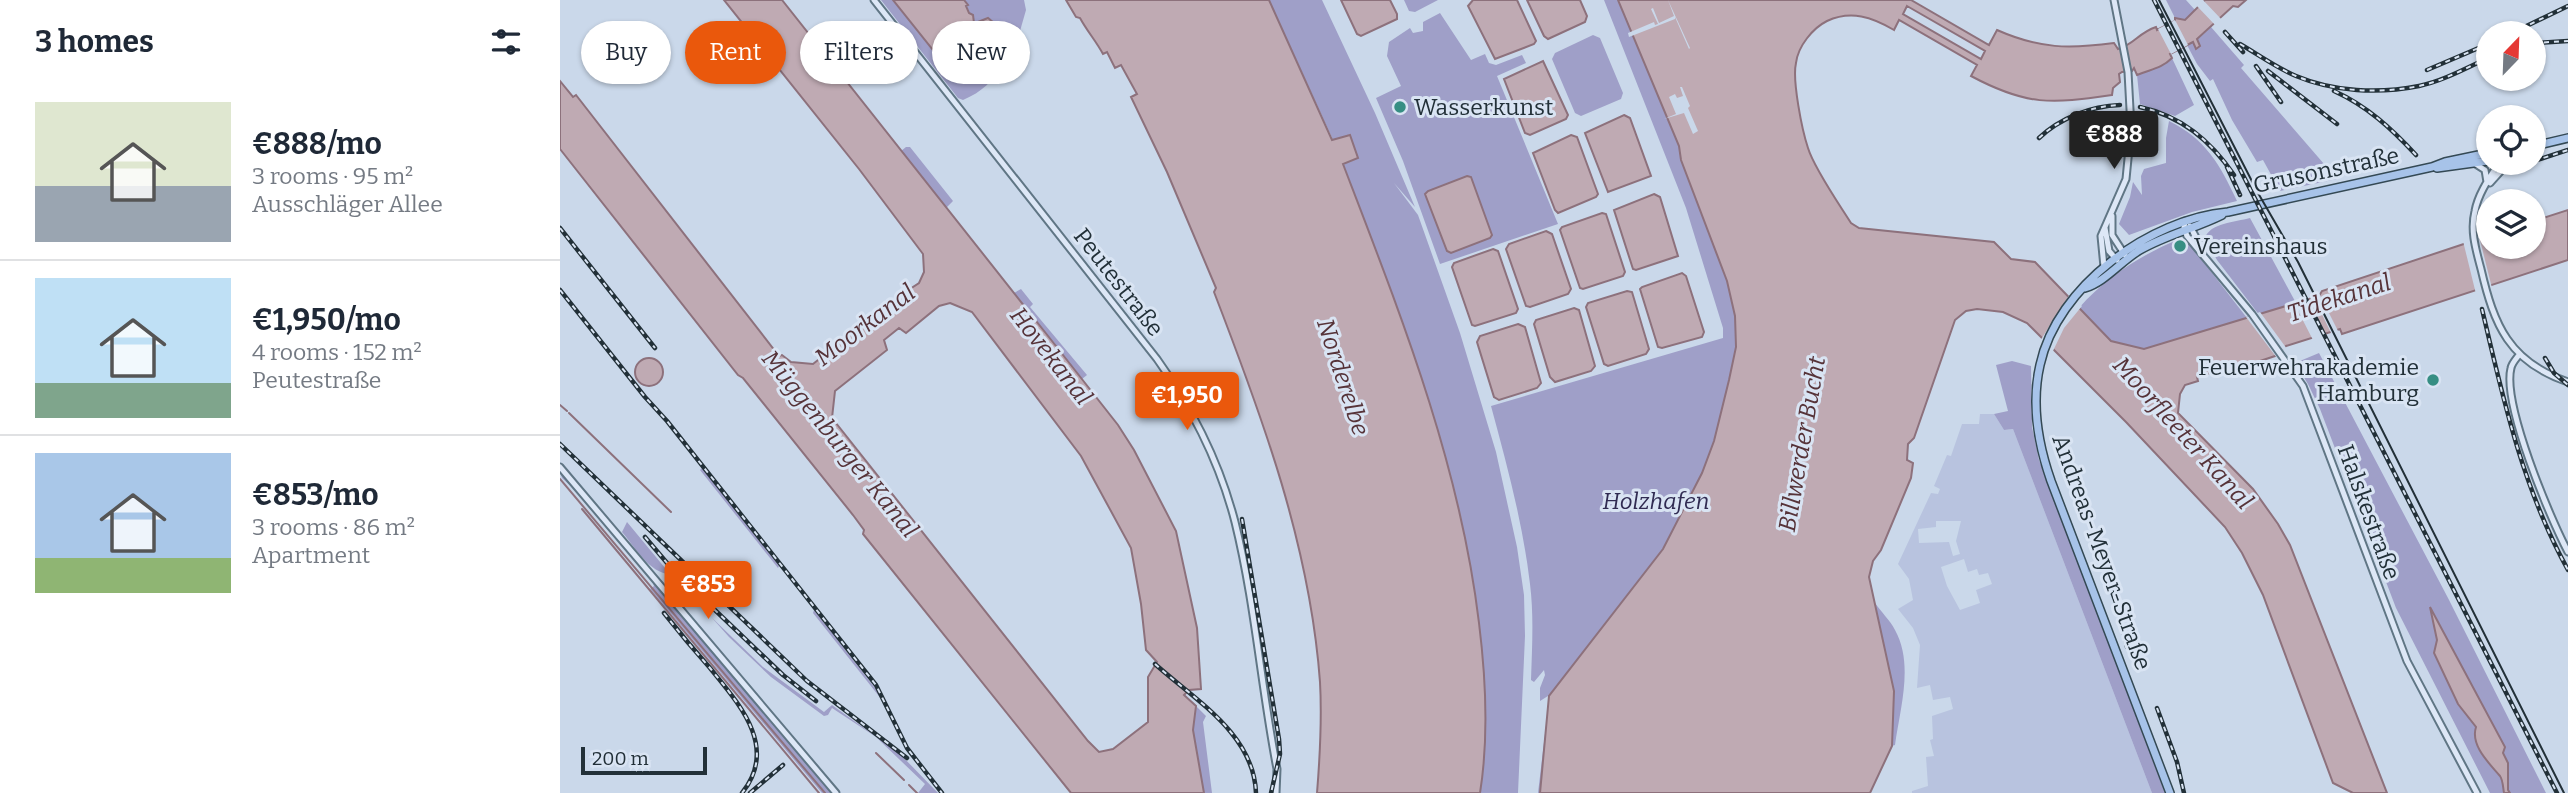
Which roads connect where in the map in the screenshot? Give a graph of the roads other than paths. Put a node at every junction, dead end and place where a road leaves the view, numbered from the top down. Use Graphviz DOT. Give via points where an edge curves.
graph roads {
  1 [pos="874,0"];
  2 [pos="2113,0"];
  3 [pos="2568,138"];
  4 [pos="2546,143"];
  5 [pos="2476,156"];
  6 [pos="2474,163"];
  7 [pos="2432,167"];
  8 [pos="2492,175"];
  9 [pos="2497,175"];
  10 [pos="2487,185"];
  11 [pos="2228,212"];
  12 [pos="2113,213"];
  13 [pos="2185,221"];
  14 [pos="2105,226"];
  15 [pos="2187,229"];
  16 [pos="2123,252"];
  17 [pos="2114,258"];
  18 [pos="2124,261"];
  19 [pos="2104,267"];
  20 [pos="2082,291"];
  21 [pos="2519,355"];
  22 [pos="2568,382"];
  23 [pos="560,467"];
  24 [pos="2568,552"];
  25 [pos="836,793"];
  26 [pos="1276,793"];
  27 [pos="2170,793"];
  28 [pos="2477,793"];
  1 -- 26 [label="street, Peutestraße" via="1157,359 1191,410 1237,531 1277,769"];
  2 -- 12 [label="street" via="2131,103 2129,164"];
  3 -- 4 [label="main road"];
  5 -- 7 [label="main road, Grusonstraße"];
  6 -- 7 [label="main road, Grusonstraße"];
  6 -- 10 [label="street" via="2485,170"];
  7 -- 11 [label="main road, Grusonstraße"];
  8 -- 10 [label="street"];
  9 -- 10 [label="street"];
  10 -- 21 [label="street" via="2476,203 2473,236 2500,331"];
  11 -- 13 [label="main road, Grusonstraße"];
  11 -- 15 [label="main road, Grusonstraße"];
  12 -- 14 [label="street"];
  12 -- 16 [label="street" via="2112,235"];
  13 -- 15 [label="street"];
  13 -- 16 [label="main road, Grusonstraße"];
  14 -- 17 [label="street"];
  14 -- 19 [label="street" via="2101,242"];
  15 -- 18 [label="main road, Grusonstraße"];
  15 -- 28 [label="street, Halskestraße" via="2297,374 2407,661"];
  16 -- 17 [label="main road, Grusonstraße"];
  16 -- 18 [label="street"];
  17 -- 18 [label="street"];
  17 -- 19 [label="main road, Andreas-Meyer-Straße"];
  18 -- 20 [label="main road, Andreas-Meyer-Straße"];
  19 -- 20 [label="main road, Andreas-Meyer-Straße"];
  20 -- 27 [label="main road, Andreas-Meyer-Straße" via="2059,322 2043,355 2036,392 2040,441"];
  21 -- 22 [label="street"];
  21 -- 24 [label="street" via="2510,380 2520,429"];
  23 -- 25 [label="street"];
}
